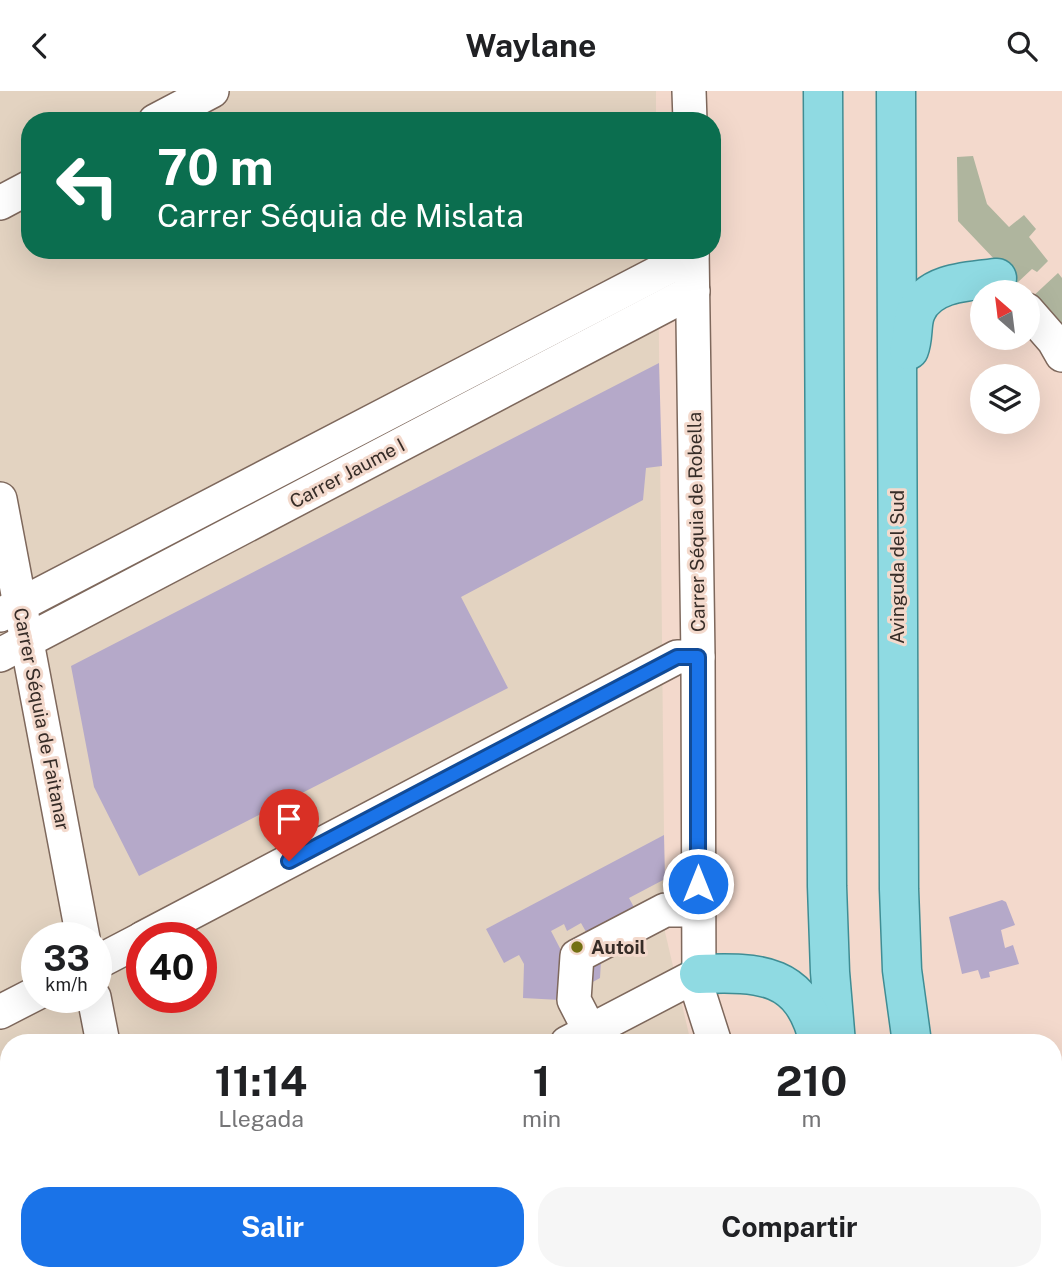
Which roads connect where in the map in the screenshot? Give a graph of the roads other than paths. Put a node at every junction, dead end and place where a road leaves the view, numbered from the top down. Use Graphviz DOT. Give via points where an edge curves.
graph roads {
  1 [pos="212,91"];
  2 [pos="690,91"];
  3 [pos="823,91"];
  4 [pos="896,91"];
  5 [pos="172,112"];
  6 [pos="690,112"];
  7 [pos="21,192"];
  8 [pos="0,203"];
  9 [pos="679,259"];
  10 [pos="692,259"];
  11 [pos="970,282"];
  12 [pos="693,291"];
  13 [pos="1040,325"];
  14 [pos="1062,355"];
  15 [pos="897,381"];
  16 [pos="0,499"];
  17 [pos="10,610"];
  18 [pos="13,648"];
  19 [pos="698,657"];
  20 [pos="698,910"];
  21 [pos="79,922"];
  22 [pos="172,922"];
  23 [pos="699,974"];
  24 [pos="21,1001"];
  25 [pos="0,1012"];
  26 [pos="97,1013"];
  27 [pos="101,1034"];
  28 [pos="579,1034"];
  29 [pos="585,1034"];
  30 [pos="712,1034"];
  31 [pos="816,1034"];
  32 [pos="835,1034"];
  33 [pos="911,1034"];
  1 -- 5 [label="street"];
  2 -- 6 [label="street"];
  3 -- 32 [label="main road" via="827,887"];
  4 -- 15 [label="main road, Avinguda del Sud"];
  7 -- 8 [label="street"];
  9 -- 17 [label="street, Carrer Jaume I"];
  10 -- 12 [label="street, Carrer Séquia de Robella"];
  11 -- 15 [label="main road" via="939,289 922,301"];
  12 -- 18 [label="street, Carrer Jaume I"];
  12 -- 19 [label="street, Carrer Séquia de Robella"];
  13 -- 14 [label="street"];
  15 -- 33 [label="main road, Avinguda del Sud" via="899,889 902,970"];
  16 -- 17 [label="street, Carrer Séquia de Faitanar"];
  17 -- 18 [label="street, Carrer Séquia de Faitanar"];
  18 -- 21 [label="street, Carrer Séquia de Faitanar"];
  19 -- 20 [label="street, Carrer Séquia de Robella"];
  19 -- 22 [label="street" via="677,657"];
  20 -- 23 [label="street, Carrer Séquia de Robella"];
  20 -- 28 [label="street" via="665,910 577,956 574,1000"];
  23 -- 29 [label="street"];
  23 -- 30 [label="street, Carrer Séquia de Robella" via="699,993"];
  23 -- 31 [label="main road" via="737,973 784,984 803,1002"];
  24 -- 25 [label="street"];
  26 -- 27 [label="street"];
}
